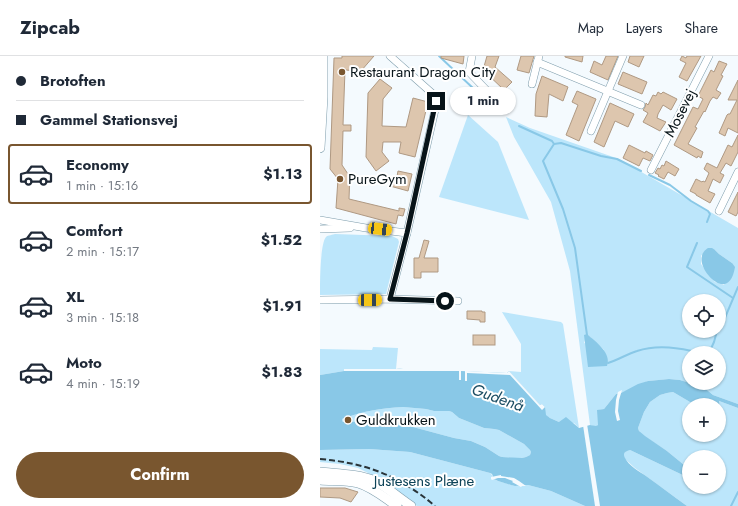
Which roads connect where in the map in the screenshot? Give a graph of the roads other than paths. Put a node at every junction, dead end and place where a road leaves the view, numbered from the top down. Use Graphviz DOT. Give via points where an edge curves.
graph roads {
  1 [pos="323,56"];
  2 [pos="390,56"];
  3 [pos="472,56"];
  4 [pos="623,56"];
  5 [pos="709,56"];
  6 [pos="538,59"];
  7 [pos="532,84"];
  8 [pos="608,92"];
  9 [pos="495,99"];
  10 [pos="641,105"];
  11 [pos="591,131"];
  12 [pos="320,148"];
  13 [pos="651,170"];
  14 [pos="738,172"];
  15 [pos="718,211"];
  16 [pos="320,220"];
  17 [pos="366,228"];
  18 [pos="320,229"];
  19 [pos="407,233"];
  20 [pos="390,299"];
  21 [pos="320,300"];
  22 [pos="458,301"];
  23 [pos="320,472"];
  24 [pos="320,480"];
  25 [pos="397,506"];
  26 [pos="411,506"];
  1 -- 12 [label="main road"];
  2 -- 19 [label="street" via="433,94 436,101"];
  3 -- 9 [label="street" via="469,72"];
  4 -- 8 [label="street"];
  5 -- 13 [label="street, Mosevej"];
  6 -- 7 [label="street"];
  6 -- 8 [label="street"];
  8 -- 10 [label="street"];
  8 -- 11 [label="street"];
  14 -- 15 [label="street"];
  16 -- 17 [label="street"];
  17 -- 18 [label="street"];
  17 -- 19 [label="street"];
  19 -- 20 [label="street"];
  20 -- 21 [label="street"];
  20 -- 22 [label="street"];
  23 -- 26 [label="main road" via="374,481"];
  24 -- 25 [label="main road" via="358,483"];
}
